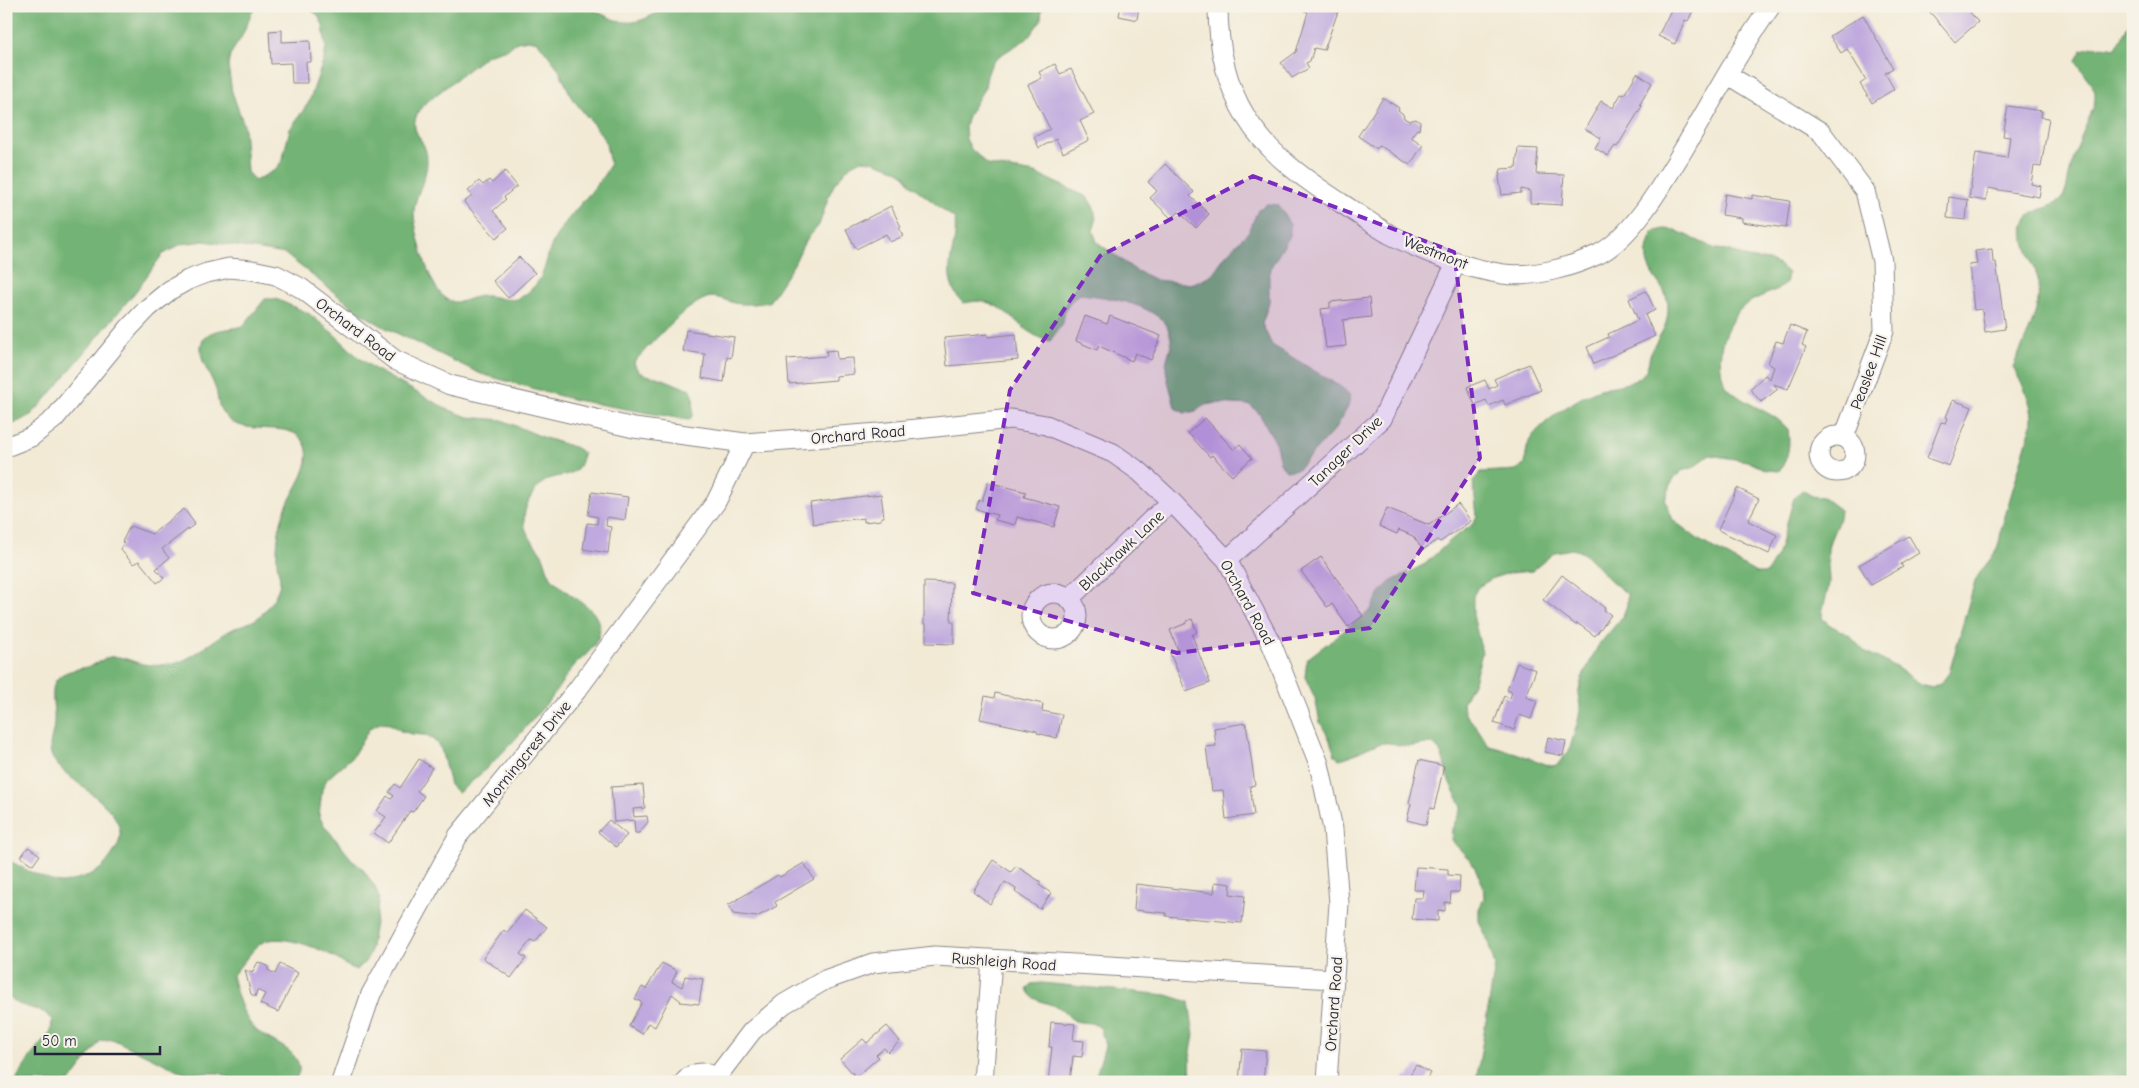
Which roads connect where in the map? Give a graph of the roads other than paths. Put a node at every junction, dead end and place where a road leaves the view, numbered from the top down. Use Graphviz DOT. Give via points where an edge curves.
graph roads {
  1 [pos="1218,6"];
  2 [pos="1771,6"];
  3 [pos="1728,75"];
  4 [pos="1456,263"];
  5 [pos="1844,437"];
  6 [pos="745,443"];
  7 [pos="6,448"];
  8 [pos="1172,502"];
  9 [pos="1227,560"];
  10 [pos="1069,599"];
  11 [pos="992,960"];
  12 [pos="1334,979"];
  13 [pos="718,1080"];
  14 [pos="341,1082"];
  15 [pos="684,1082"];
  16 [pos="983,1082"];
  17 [pos="1327,1082"];
  1 -- 4 [label="street, Westmont" via="1220,51 1230,85 1246,118 1273,150 1306,180 1389,234"];
  2 -- 3 [label="street, Westmont"];
  3 -- 4 [label="street, Westmont" via="1657,194 1624,234 1600,253 1564,267 1534,273 1504,274"];
  3 -- 5 [label="street, Peaslee Hill" via="1821,132 1865,191 1882,262 1884,331"];
  4 -- 9 [label="street, Tanager Drive" via="1382,419"];
  6 -- 7 [label="street, Orchard Road" via="634,428 450,385 395,360 301,288 276,275 229,268 188,280 163,296 129,328 54,418 31,437"];
  6 -- 8 [label="street, Orchard Road" via="1011,420 1046,425 1113,452"];
  6 -- 14 [label="street, Morningcrest Drive" via="716,502 577,690 458,836 371,994"];
  8 -- 9 [label="street, Orchard Road"];
  8 -- 10 [label="street, Blackhawk Lane"];
  9 -- 12 [label="street, Orchard Road" via="1272,645 1319,764 1334,829 1340,903"];
  11 -- 12 [label="street, Rushleigh Road"];
  11 -- 13 [label="street, Rushleigh Road" via="935,956 874,963 826,980 784,1004 752,1031"];
  11 -- 16 [label="street"];
  12 -- 17 [label="street, Orchard Road"];
  13 -- 15 [label="street, Rushleigh Road" via="710,1074 697,1073"];
}
